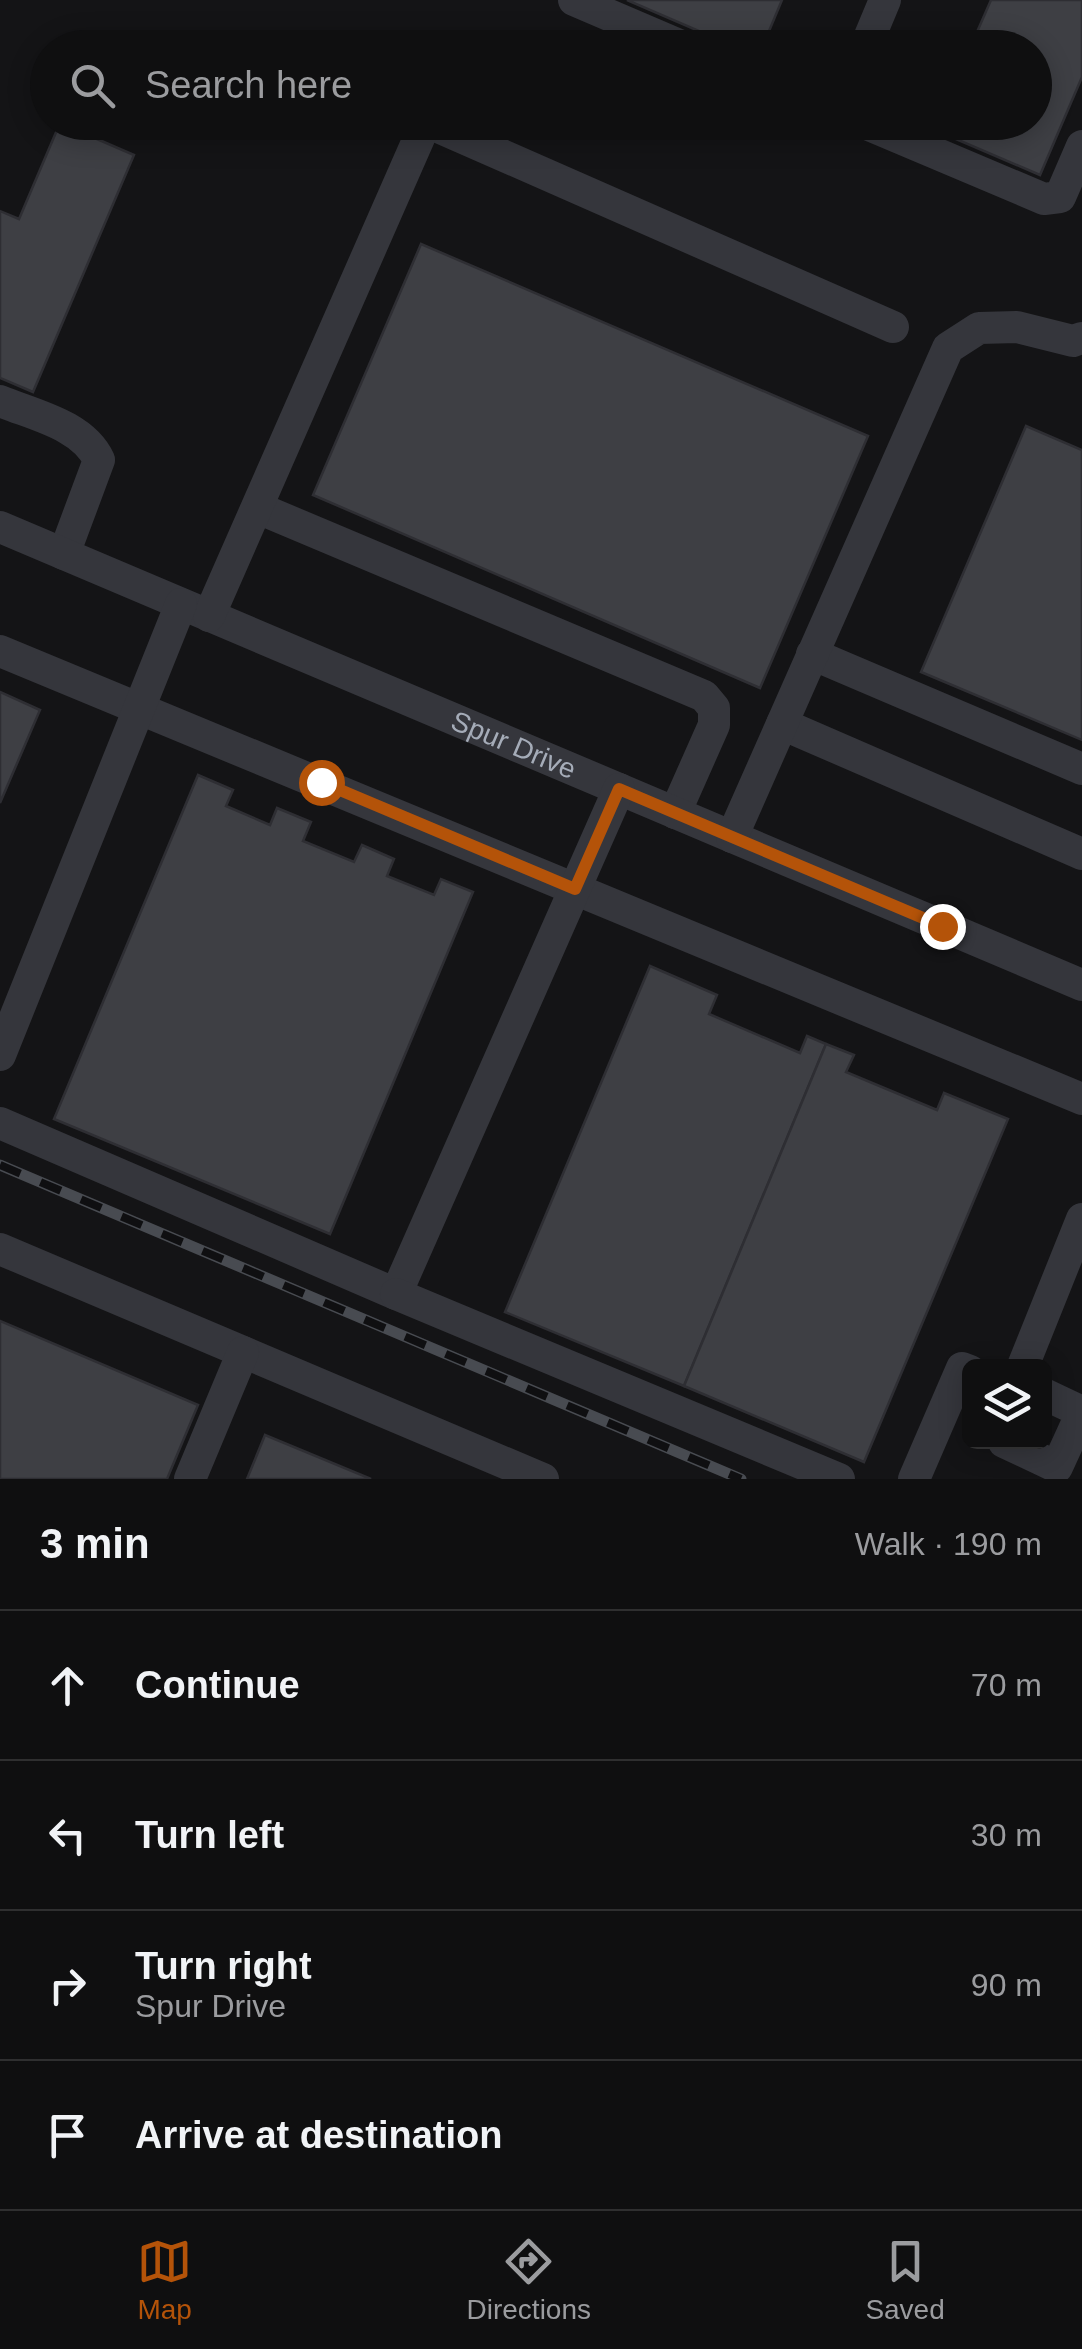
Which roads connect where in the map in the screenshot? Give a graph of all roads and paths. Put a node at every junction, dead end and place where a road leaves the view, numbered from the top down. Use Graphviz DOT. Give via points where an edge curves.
graph roads {
  1 [pos="574,0"];
  2 [pos="885,0"];
  3 [pos="644,30"];
  4 [pos="872,30"];
  5 [pos="419,140"];
  6 [pos="468,140"];
  7 [pos="904,140"];
  8 [pos="1082,146"];
  9 [pos="893,327"];
  10 [pos="1082,338"];
  11 [pos="0,401"];
  12 [pos="258,508"];
  13 [pos="0,527"];
  14 [pos="64,554"];
  15 [pos="195,610"];
  16 [pos="0,651"];
  17 [pos="812,654"];
  18 [pos="140,706"];
  19 [pos="782,724"];
  20 [pos="1082,769"];
  21 [pos="619,789"];
  22 [pos="675,813"];
  23 [pos="732,837"];
  24 [pos="1078,842"];
  25 [pos="575,889"];
  26 [pos="1082,986"];
  27 [pos="0,1056"];
  28 [pos="1082,1099"];
  29 [pos="0,1123"];
  30 [pos="1082,1219"];
  31 [pos="0,1249"];
  32 [pos="396,1294"];
  33 [pos="243,1352"];
  34 [pos="1026,1359"];
  35 [pos="962,1368"];
  36 [pos="1052,1398"];
  37 [pos="1016,1449"];
  38 [pos="1055,1473"];
  39 [pos="190,1479"];
  40 [pos="543,1479"];
  41 [pos="838,1479"];
  42 [pos="914,1479"];
  1 -- 3 [label="street"];
  2 -- 4 [label="street"];
  5 -- 12 [label="street"];
  6 -- 9 [label="street"];
  7 -- 8 [label="street" via="1044,200 1060,197"];
  10 -- 17 [label="street" via="979,328 948,348"];
  11 -- 14 [label="street" via="78,434 91,442 99,460"];
  12 -- 15 [label="street"];
  12 -- 22 [label="street" via="704,696 714,708 714,724"];
  13 -- 14 [label="street, Spur Drive"];
  14 -- 15 [label="street, Spur Drive"];
  15 -- 18 [label="street"];
  15 -- 21 [label="street, Spur Drive"];
  16 -- 18 [label="street"];
  17 -- 19 [label="street"];
  17 -- 20 [label="street"];
  18 -- 25 [label="street"];
  18 -- 27 [label="street"];
  19 -- 23 [label="street"];
  19 -- 24 [label="street"];
  21 -- 22 [label="street, Spur Drive"];
  21 -- 25 [label="street"];
  22 -- 23 [label="street, Spur Drive"];
  23 -- 26 [label="street, Spur Drive"];
  25 -- 28 [label="street"];
  25 -- 32 [label="street"];
  29 -- 32 [label="street"];
  30 -- 34 [label="street"];
  31 -- 33 [label="street"];
  32 -- 41 [label="street"];
  33 -- 39 [label="street"];
  33 -- 40 [label="street"];
  35 -- 42 [label="street"];
  36 -- 38 [label="street" via="1082,1412"];
  37 -- 38 [label="street"];
}
